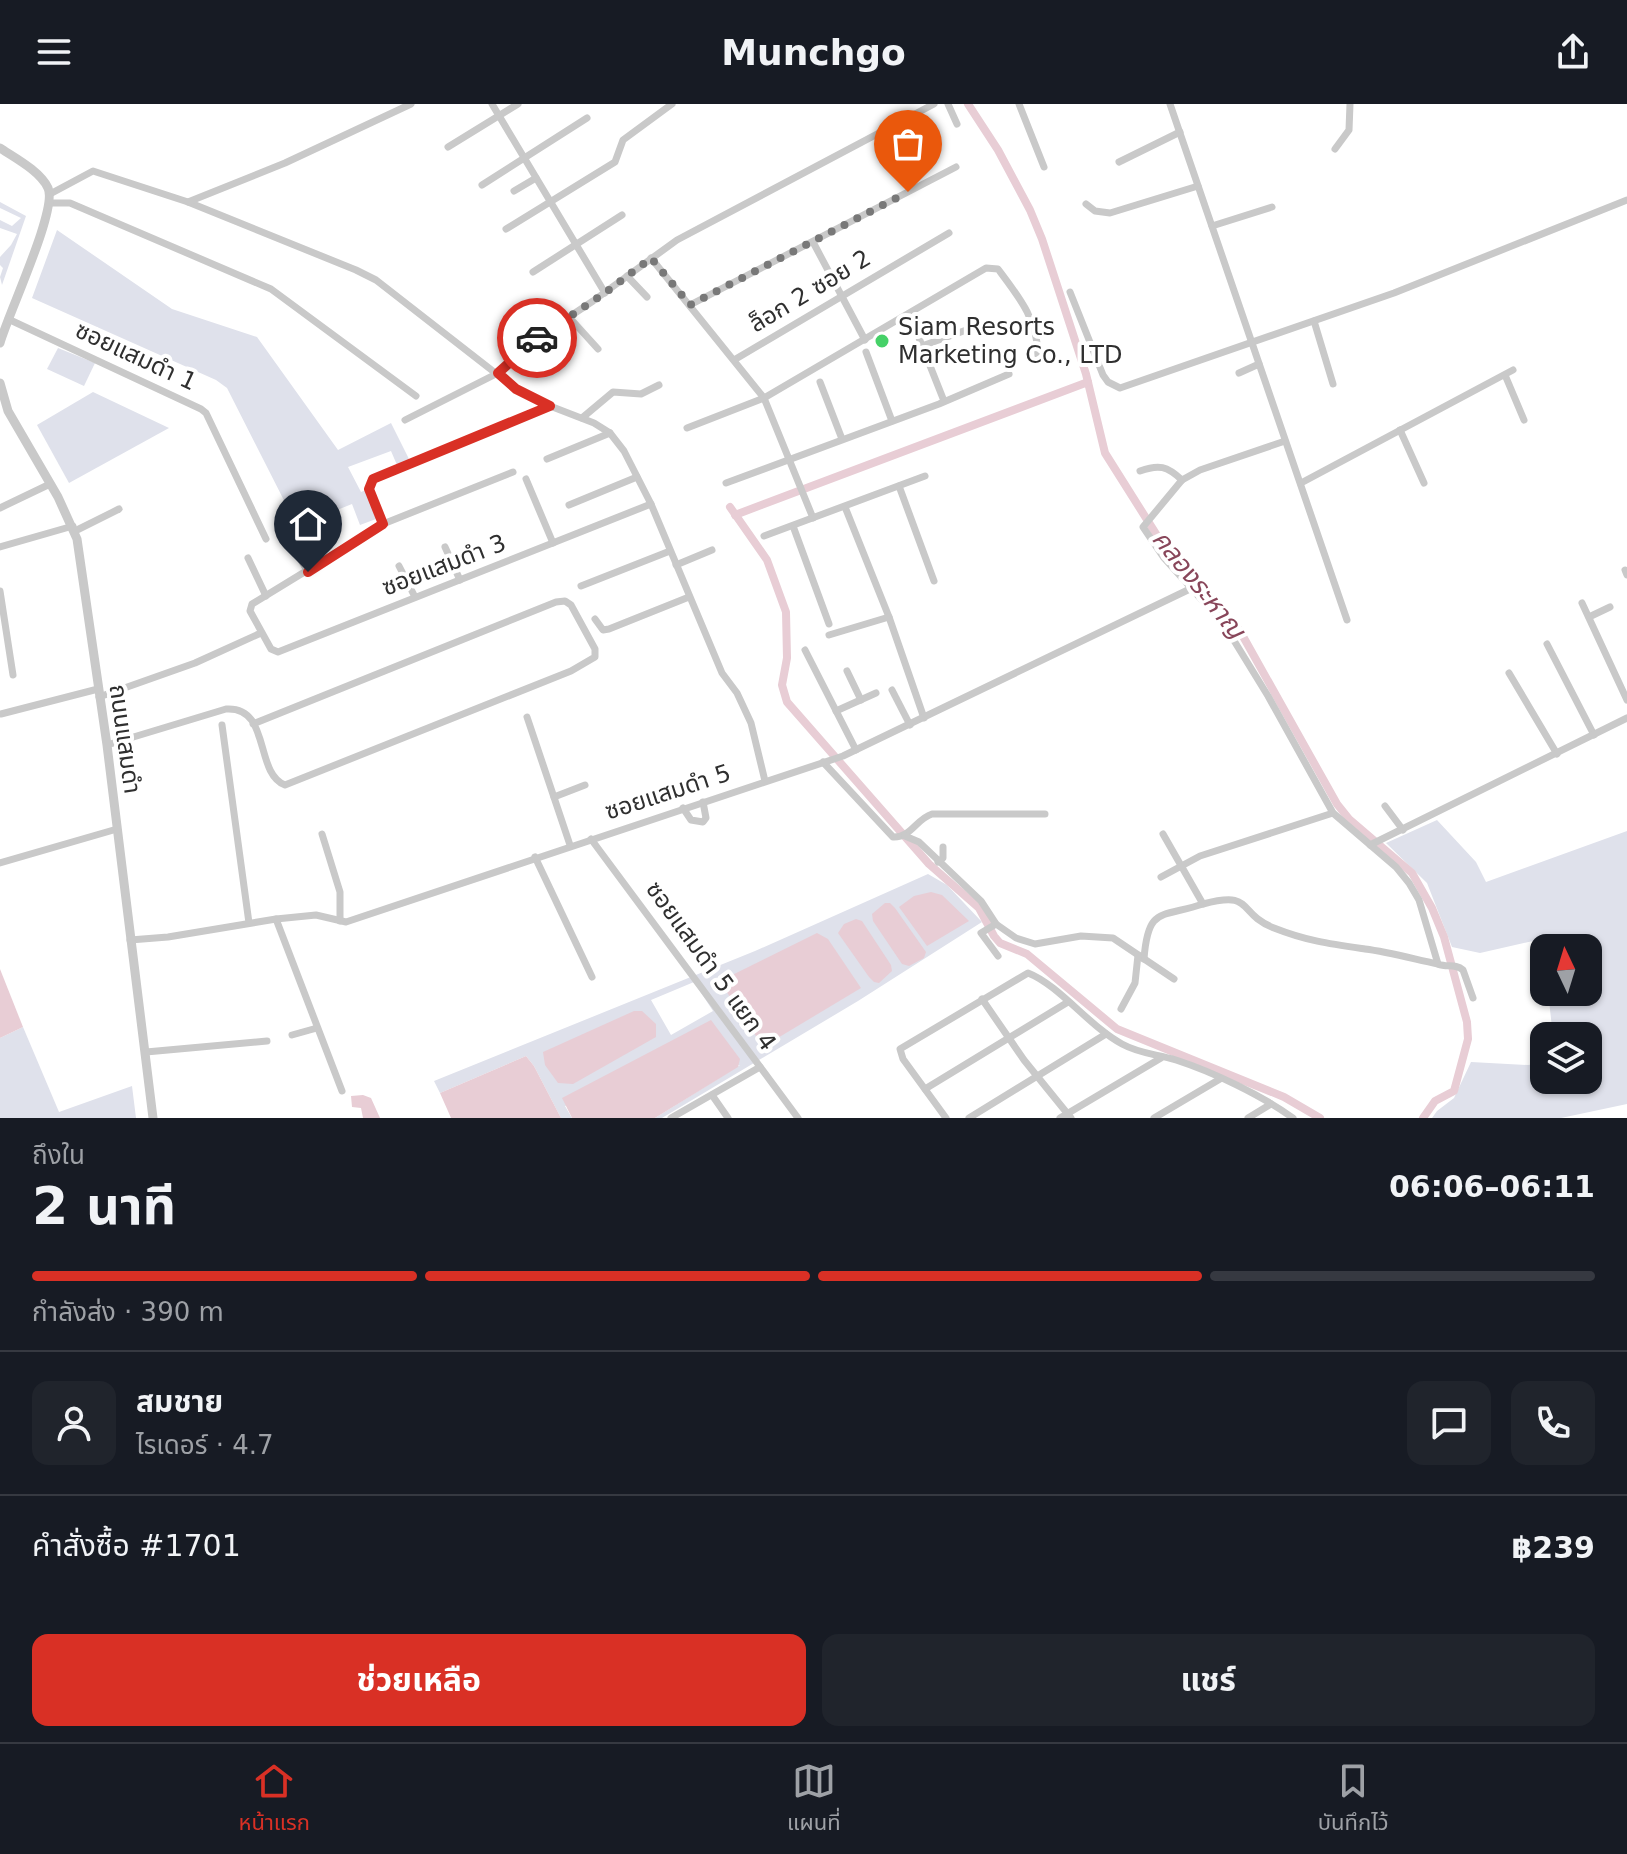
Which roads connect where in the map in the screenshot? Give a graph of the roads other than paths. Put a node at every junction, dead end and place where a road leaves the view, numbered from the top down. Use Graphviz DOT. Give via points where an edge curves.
graph roads {
  1 [pos="411,104"];
  2 [pos="492,104"];
  3 [pos="518,104"];
  4 [pos="672,104"];
  5 [pos="934,104"];
  6 [pos="948,104"];
  7 [pos="1019,104"];
  8 [pos="1170,104"];
  9 [pos="1350,104"];
  10 [pos="499,116"];
  11 [pos="587,118"];
  12 [pos="957,124"];
  13 [pos="1180,132"];
  14 [pos="878,134"];
  15 [pos="448,147"];
  16 [pos="0,148"];
  17 [pos="1335,149"];
  18 [pos="892,158"];
  19 [pos="525,159"];
  20 [pos="1119,162"];
  21 [pos="956,167"];
  22 [pos="1044,167"];
  23 [pos="536,178"];
  24 [pos="482,185"];
  25 [pos="1198,186"];
  26 [pos="514,191"];
  27 [pos="50,198"];
  28 [pos="1627,200"];
  29 [pos="188,202"];
  30 [pos="550,202"];
  31 [pos="1086,204"];
  32 [pos="1272,207"];
  33 [pos="622,215"];
  34 [pos="1212,226"];
  35 [pos="506,229"];
  36 [pos="949,233"];
  37 [pos="813,242"];
  38 [pos="576,244"];
  39 [pos="651,258"];
  40 [pos="533,272"];
  41 [pos="627,276"];
  42 [pos="1070,292"];
  43 [pos="605,293"];
  44 [pos="841,295"];
  45 [pos="647,297"];
  46 [pos="690,305"];
  47 [pos="6,312"];
  48 [pos="569,317"];
  49 [pos="1314,321"];
  50 [pos="983,324"];
  51 [pos="917,333"];
  52 [pos="865,340"];
  53 [pos="0,343"];
  54 [pos="1252,343"];
  55 [pos="922,346"];
  56 [pos="598,349"];
  57 [pos="866,352"];
  58 [pos="1038,356"];
  59 [pos="734,360"];
  60 [pos="1259,364"];
  61 [pos="498,373"];
  62 [pos="1239,373"];
  63 [pos="1009,374"];
  64 [pos="820,382"];
  65 [pos="0,383"];
  66 [pos="1333,384"];
  67 [pos="659,385"];
  68 [pos="416,396"];
  69 [pos="764,398"];
  70 [pos="944,401"];
  71 [pos="550,406"];
  72 [pos="582,418"];
  73 [pos="405,420"];
  74 [pos="1524,420"];
  75 [pos="892,421"];
  76 [pos="687,428"];
  77 [pos="1400,430"];
  78 [pos="610,433"];
  79 [pos="842,439"];
  80 [pos="1285,441"];
  81 [pos="790,458"];
  82 [pos="547,459"];
  83 [pos="1140,471"];
  84 [pos="513,472"];
  85 [pos="925,476"];
  86 [pos="637,477"];
  87 [pos="526,479"];
  88 [pos="1182,480"];
  89 [pos="726,483"];
  90 [pos="1301,483"];
  91 [pos="1424,483"];
  92 [pos="50,484"];
  93 [pos="899,486"];
  94 [pos="651,504"];
  95 [pos="569,505"];
  96 [pos="845,507"];
  97 [pos="0,508"];
  98 [pos="119,509"];
  99 [pos="813,518"];
  100 [pos="383,524"];
  101 [pos="793,526"];
  102 [pos="74,529"];
  103 [pos="764,536"];
  104 [pos="288,538"];
  105 [pos="266,539"];
  106 [pos="553,543"];
  107 [pos="0,547"];
  108 [pos="445,547"];
  109 [pos="712,550"];
  110 [pos="670,551"];
  111 [pos="248,558"];
  112 [pos="676,565"];
  113 [pos="399,566"];
  114 [pos="308,572"];
  115 [pos="460,580"];
  116 [pos="934,581"];
  117 [pos="581,586"];
  118 [pos="1192,588"];
  119 [pos="0,591"];
  120 [pos="266,596"];
  121 [pos="415,597"];
  122 [pos="689,597"];
  123 [pos="1582,603"];
  124 [pos="1610,607"];
  125 [pos="889,617"];
  126 [pos="1589,617"];
  127 [pos="595,619"];
  128 [pos="1347,620"];
  129 [pos="829,624"];
  130 [pos="261,633"];
  131 [pos="829,635"];
  132 [pos="1547,644"];
  133 [pos="805,650"];
  134 [pos="847,671"];
  135 [pos="1509,673"];
  136 [pos="13,675"];
  137 [pos="892,690"];
  138 [pos="99,693"];
  139 [pos="876,693"];
  140 [pos="861,700"];
  141 [pos="1627,700"];
  142 [pos="836,711"];
  143 [pos="1,714"];
  144 [pos="527,717"];
  145 [pos="924,718"];
  146 [pos="1627,718"];
  147 [pos="253,724"];
  148 [pos="222,725"];
  149 [pos="910,725"];
  150 [pos="1594,735"];
  151 [pos="107,745"];
  152 [pos="856,750"];
  153 [pos="1557,754"];
  154 [pos="824,762"];
  155 [pos="765,781"];
  156 [pos="585,785"];
  157 [pos="554,797"];
  158 [pos="703,802"];
  159 [pos="1385,806"];
  160 [pos="683,808"];
  161 [pos="1333,813"];
  162 [pos="1045,814"];
  163 [pos="117,829"];
  164 [pos="1403,830"];
  165 [pos="322,834"];
  166 [pos="1163,834"];
  167 [pos="905,836"];
  168 [pos="591,839"];
  169 [pos="1375,843"];
  170 [pos="570,845"];
  171 [pos="943,847"];
  172 [pos="535,857"];
  173 [pos="938,862"];
  174 [pos="0,863"];
  175 [pos="1182,865"];
  176 [pos="1161,877"];
  177 [pos="1203,904"];
  178 [pos="276,919"];
  179 [pos="340,921"];
  180 [pos="249,923"];
  181 [pos="996,924"];
  182 [pos="130,940"];
  183 [pos="998,956"];
  184 [pos="1141,957"];
  185 [pos="1442,965"];
  186 [pos="592,977"];
  187 [pos="1174,979"];
  188 [pos="1473,998"];
  189 [pos="982,999"];
  190 [pos="1068,1002"];
  191 [pos="1121,1009"];
  192 [pos="317,1028"];
  193 [pos="1106,1034"];
  194 [pos="292,1035"];
  195 [pos="1008,1038"];
  196 [pos="267,1041"];
  197 [pos="146,1052"];
  198 [pos="1162,1057"];
  199 [pos="760,1067"];
  200 [pos="1037,1077"];
  201 [pos="1220,1079"];
  202 [pos="925,1089"];
  203 [pos="342,1091"];
  204 [pos="712,1095"];
  205 [pos="1271,1104"];
  206 [pos="795,1117"];
  207 [pos="1066,1117"];
  208 [pos="153,1118"];
  209 [pos="671,1118"];
  210 [pos="728,1118"];
  211 [pos="946,1118"];
  212 [pos="969,1118"];
  213 [pos="1154,1118"];
  214 [pos="1248,1118"];
  215 [pos="1293,1118"];
  1 -- 29 [label="street"];
  2 -- 10 [label="street"];
  3 -- 10 [label="street"];
  4 -- 30 [label="street" via="623,140 615,162"];
  5 -- 14 [label="street"];
  6 -- 12 [label="street"];
  7 -- 22 [label="street"];
  8 -- 13 [label="street"];
  9 -- 17 [label="street" via="1349,130"];
  10 -- 15 [label="street"];
  10 -- 19 [label="street"];
  11 -- 19 [label="street"];
  13 -- 20 [label="street"];
  13 -- 25 [label="street"];
  14 -- 18 [label="street"];
  14 -- 39 [label="street"];
  16 -- 27 [label="street" via="42,180"];
  19 -- 23 [label="street"];
  19 -- 24 [label="street"];
  21 -- 37 [label="street"];
  23 -- 26 [label="street"];
  23 -- 30 [label="street"];
  25 -- 31 [label="street" via="1110,213"];
  25 -- 34 [label="street"];
  27 -- 29 [label="street" via="93,171"];
  27 -- 47 [label="street"];
  27 -- 68 [label="street" via="271,289"];
  28 -- 49 [label="street"];
  29 -- 61 [label="street" via="376,280"];
  30 -- 35 [label="street"];
  30 -- 38 [label="street"];
  32 -- 34 [label="street"];
  33 -- 38 [label="street"];
  34 -- 54 [label="street"];
  36 -- 44 [label="street, ล็อก 2 ซอย 2"];
  37 -- 44 [label="street"];
  37 -- 46 [label="street"];
  38 -- 40 [label="street"];
  38 -- 43 [label="street"];
  39 -- 41 [label="street"];
  39 -- 46 [label="street"];
  41 -- 43 [label="street"];
  41 -- 45 [label="street"];
  42 -- 54 [label="street" via="1103,375 1114,386 1129,386"];
  43 -- 48 [label="street"];
  44 -- 52 [label="street"];
  44 -- 59 [label="street, ล็อก 2 ซอย 2"];
  46 -- 59 [label="street"];
  47 -- 53 [label="street"];
  47 -- 105 [label="street, ซอยแสมดำ 1" via="206,413"];
  48 -- 56 [label="street"];
  48 -- 61 [label="street"];
  49 -- 54 [label="street"];
  49 -- 66 [label="street"];
  50 -- 55 [label="street"];
  51 -- 55 [label="street"];
  52 -- 58 [label="street" via="993,267 1029,313"];
  52 -- 69 [label="street"];
  54 -- 60 [label="street"];
  55 -- 70 [label="street"];
  57 -- 75 [label="street"];
  59 -- 69 [label="street"];
  60 -- 62 [label="street"];
  60 -- 80 [label="street"];
  61 -- 71 [label="street"];
  61 -- 73 [label="street"];
  63 -- 70 [label="street"];
  64 -- 79 [label="street"];
  65 -- 92 [label="street, ถนนแสมดำ" via="8,411"];
  67 -- 72 [label="street" via="641,394 613,392"];
  69 -- 76 [label="street"];
  69 -- 81 [label="street"];
  70 -- 75 [label="street"];
  71 -- 72 [label="street"];
  71 -- 100 [label="street" via="373,479 369,489"];
  72 -- 78 [label="street"];
  74 -- 77 [label="street" via="1509,372"];
  75 -- 79 [label="street"];
  77 -- 90 [label="street"];
  77 -- 91 [label="street"];
  78 -- 82 [label="street"];
  78 -- 86 [label="street"];
  79 -- 81 [label="street"];
  80 -- 88 [label="street"];
  80 -- 90 [label="street"];
  81 -- 89 [label="street"];
  81 -- 99 [label="street"];
  83 -- 88 [label="street" via="1161,466"];
  84 -- 100 [label="street"];
  85 -- 93 [label="street"];
  86 -- 94 [label="street"];
  86 -- 95 [label="street"];
  87 -- 106 [label="street"];
  88 -- 118 [label="street" via="1143,527"];
  90 -- 128 [label="street"];
  92 -- 97 [label="street"];
  92 -- 102 [label="street, ถนนแสมดำ"];
  93 -- 96 [label="street"];
  93 -- 116 [label="street"];
  94 -- 106 [label="street, ซอยแสมดำ 3"];
  94 -- 110 [label="street"];
  96 -- 99 [label="street"];
  96 -- 125 [label="street"];
  98 -- 102 [label="street"];
  99 -- 101 [label="street"];
  100 -- 114 [label="street"];
  101 -- 103 [label="street"];
  101 -- 129 [label="street"];
  102 -- 107 [label="street"];
  102 -- 138 [label="street, ถนนแสมดำ"];
  104 -- 114 [label="street"];
  106 -- 115 [label="street, ซอยแสมดำ 3"];
  108 -- 115 [label="street"];
  109 -- 112 [label="street"];
  110 -- 112 [label="street"];
  110 -- 117 [label="street"];
  111 -- 120 [label="street"];
  112 -- 122 [label="street"];
  113 -- 121 [label="street"];
  114 -- 120 [label="street"];
  115 -- 121 [label="street, ซอยแสมดำ 3"];
  118 -- 145 [label="street, ซอยแสมดำ 5"];
  118 -- 161 [label="street" via="1233,639"];
  119 -- 136 [label="street"];
  120 -- 130 [label="street" via="250,608"];
  121 -- 130 [label="street, ซอยแสมดำ 3" via="278,652"];
  122 -- 127 [label="street" via="609,629 603,630"];
  122 -- 155 [label="street" via="751,723"];
  123 -- 126 [label="street"];
  124 -- 126 [label="street"];
  125 -- 131 [label="street"];
  125 -- 145 [label="street"];
  126 -- 141 [label="street"];
  130 -- 138 [label="street" via="195,663"];
  132 -- 150 [label="street"];
  133 -- 142 [label="street"];
  134 -- 140 [label="street"];
  135 -- 153 [label="street"];
  137 -- 149 [label="street"];
  138 -- 143 [label="street"];
  138 -- 151 [label="street, ถนนแสมดำ"];
  139 -- 140 [label="street"];
  140 -- 142 [label="street"];
  142 -- 152 [label="street"];
  144 -- 157 [label="street"];
  145 -- 149 [label="street, ซอยแสมดำ 5"];
  146 -- 150 [label="street"];
  147 -- 147 [label="street" via="275,778 285,785 571,671 590,662 595,649 571,605 556,602"];
  147 -- 151 [label="street" via="249,714 226,709"];
  148 -- 180 [label="street"];
  149 -- 152 [label="street, ซอยแสมดำ 5"];
  150 -- 153 [label="street"];
  151 -- 163 [label="street, ถนนแสมดำ"];
  152 -- 154 [label="street, ซอยแสมดำ 5"];
  153 -- 164 [label="street"];
  154 -- 155 [label="street, ซอยแสมดำ 5"];
  154 -- 167 [label="street" via="893,837"];
  155 -- 158 [label="street, ซอยแสมดำ 5"];
  156 -- 157 [label="street"];
  157 -- 170 [label="street"];
  158 -- 160 [label="street, ซอยแสมดำ 5"];
  158 -- 160 [label="street" via="703,822 691,820"];
  159 -- 164 [label="street"];
  160 -- 168 [label="street, ซอยแสมดำ 5"];
  161 -- 169 [label="street"];
  161 -- 175 [label="street"];
  162 -- 167 [label="street" via="932,814"];
  163 -- 174 [label="street"];
  163 -- 182 [label="street, ถนนแสมดำ"];
  164 -- 169 [label="street"];
  165 -- 179 [label="street" via="340,892"];
  166 -- 175 [label="street"];
  167 -- 173 [label="street"];
  168 -- 170 [label="street, ซอยแสมดำ 5"];
  168 -- 199 [label="street, ซอยแสมดำ 5 แยก 4"];
  169 -- 185 [label="street" via="1419,900"];
  170 -- 172 [label="street, ซอยแสมดำ 5"];
  171 -- 173 [label="street"];
  172 -- 179 [label="street, ซอยแสมดำ 5"];
  172 -- 186 [label="street"];
  173 -- 181 [label="street" via="981,901"];
  175 -- 176 [label="street"];
  175 -- 177 [label="street"];
  177 -- 184 [label="street" via="1155,919"];
  177 -- 185 [label="street" via="1240,901 1265,924 1310,940"];
  178 -- 179 [label="street, ซอยแสมดำ 5" via="316,915"];
  178 -- 180 [label="street, ซอยแสมดำ 5"];
  178 -- 192 [label="street"];
  180 -- 182 [label="street, ซอยแสมดำ 5"];
  181 -- 183 [label="street" via="981,933"];
  181 -- 184 [label="street" via="1035,944 1081,936 1113,938"];
  182 -- 197 [label="street, ถนนแสมดำ"];
  184 -- 187 [label="street"];
  184 -- 191 [label="street"];
  185 -- 188 [label="street" via="1463,970"];
  189 -- 190 [label="street" via="1023,975 1034,975"];
  189 -- 195 [label="street"];
  189 -- 202 [label="street" via="903,1046 900,1054"];
  190 -- 193 [label="street"];
  190 -- 195 [label="street"];
  192 -- 194 [label="street"];
  192 -- 203 [label="street"];
  193 -- 198 [label="street"];
  193 -- 200 [label="street"];
  195 -- 200 [label="street"];
  195 -- 202 [label="street"];
  196 -- 197 [label="street"];
  197 -- 208 [label="street, ถนนแสมดำ"];
  198 -- 201 [label="street"];
  198 -- 207 [label="street"];
  199 -- 204 [label="street"];
  199 -- 206 [label="street, ซอยแสมดำ 5 แยก 4"];
  200 -- 207 [label="street"];
  200 -- 212 [label="street"];
  201 -- 205 [label="street"];
  201 -- 213 [label="street"];
  202 -- 211 [label="street"];
  204 -- 209 [label="street"];
  204 -- 210 [label="street"];
  205 -- 214 [label="street"];
  205 -- 215 [label="street"];
}
